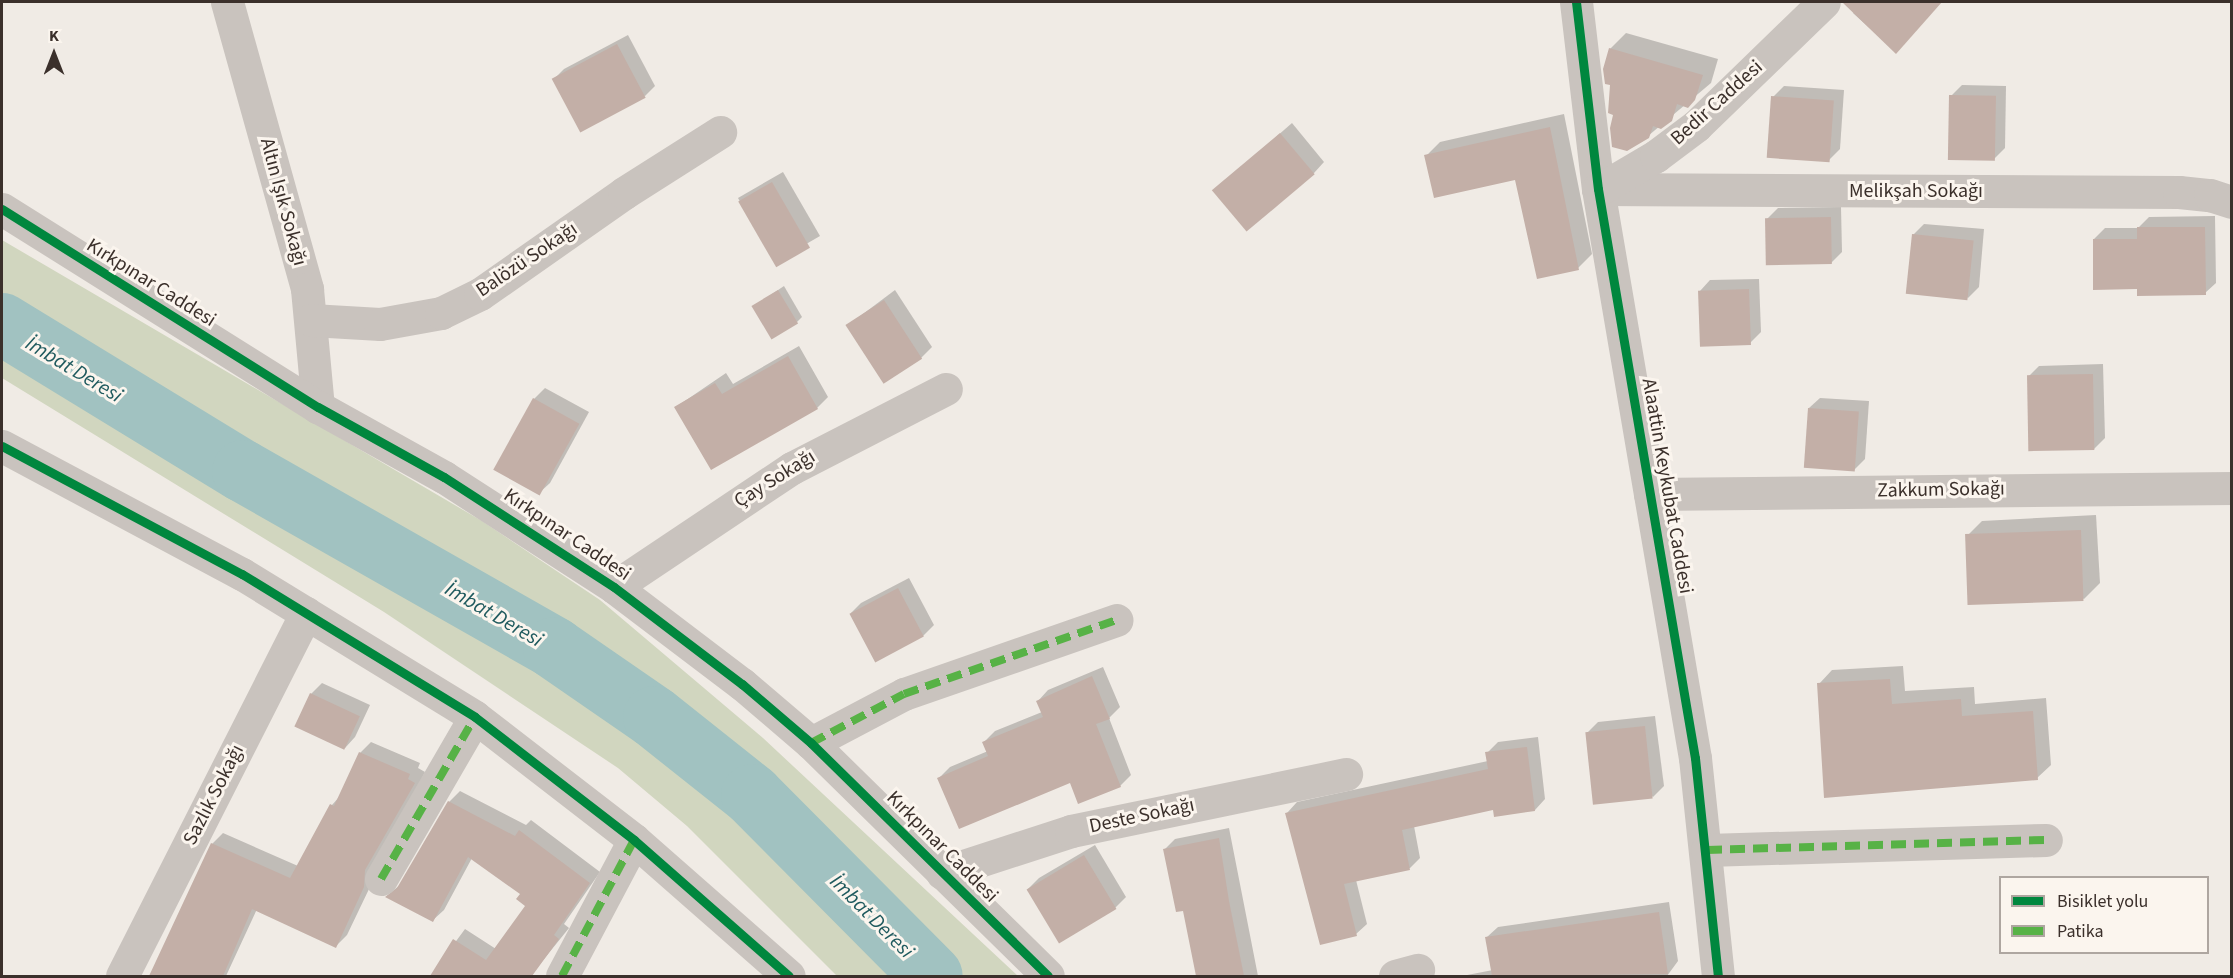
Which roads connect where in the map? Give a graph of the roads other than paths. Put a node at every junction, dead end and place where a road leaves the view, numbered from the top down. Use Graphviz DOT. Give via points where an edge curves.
graph roads {
  1 [pos="227,2"];
  2 [pos="1576,2"];
  3 [pos="1824,2"];
  4 [pos="720,132"];
  5 [pos="1598,189"];
  6 [pos="2232,202"];
  7 [pos="2,209"];
  8 [pos="311,320"];
  9 [pos="946,389"];
  10 [pos="318,407"];
  11 [pos="2,446"];
  12 [pos="2232,488"];
  13 [pos="1650,494"];
  14 [pos="614,587"];
  15 [pos="306,613"];
  16 [pos="1117,620"];
  17 [pos="475,717"];
  18 [pos="811,743"];
  19 [pos="1346,774"];
  20 [pos="634,840"];
  21 [pos="2046,840"];
  22 [pos="1707,850"];
  23 [pos="942,873"];
  24 [pos="381,879"];
  25 [pos="122,976"];
  26 [pos="562,976"];
  27 [pos="789,976"];
  28 [pos="1048,976"];
  29 [pos="1718,976"];
  1 -- 8 [label="street, Altın Işık Sokağı" via="294,238"];
  2 -- 5 [label="street, Alaattin Keykubat Caddesi"];
  3 -- 5 [label="street, Bedir Caddesi" via="1696,126 1656,156"];
  4 -- 8 [label="street, Balözü Sokağı" via="624,193 480,294 441,313 380,324"];
  5 -- 6 [label="street, Melikşah Sokağı" via="2179,192"];
  5 -- 13 [label="street, Alaattin Keykubat Caddesi"];
  7 -- 10 [label="street, Kırkpınar Caddesi"];
  8 -- 10 [label="street, Altın Işık Sokağı"];
  9 -- 14 [label="street, Çay Sokağı" via="792,468"];
  10 -- 14 [label="street, Kırkpınar Caddesi" via="444,477"];
  11 -- 15 [label="street" via="242,574"];
  12 -- 13 [label="street, Zakkum Sokağı"];
  13 -- 22 [label="street, Alaattin Keykubat Caddesi"];
  14 -- 18 [label="street, Kırkpınar Caddesi" via="742,684"];
  15 -- 17 [label="street"];
  15 -- 25 [label="street, Sazlık Sokağı"];
  16 -- 18 [label="street" via="904,694"];
  17 -- 20 [label="street"];
  17 -- 24 [label="street"];
  18 -- 23 [label="street, Kırkpınar Caddesi"];
  19 -- 23 [label="street, Deste Sokağı" via="1081,829"];
  20 -- 26 [label="street"];
  20 -- 27 [label="street"];
  21 -- 22 [label="street"];
  22 -- 29 [label="street, Alaattin Keykubat Caddesi"];
  23 -- 28 [label="street, Kırkpınar Caddesi"];
}
